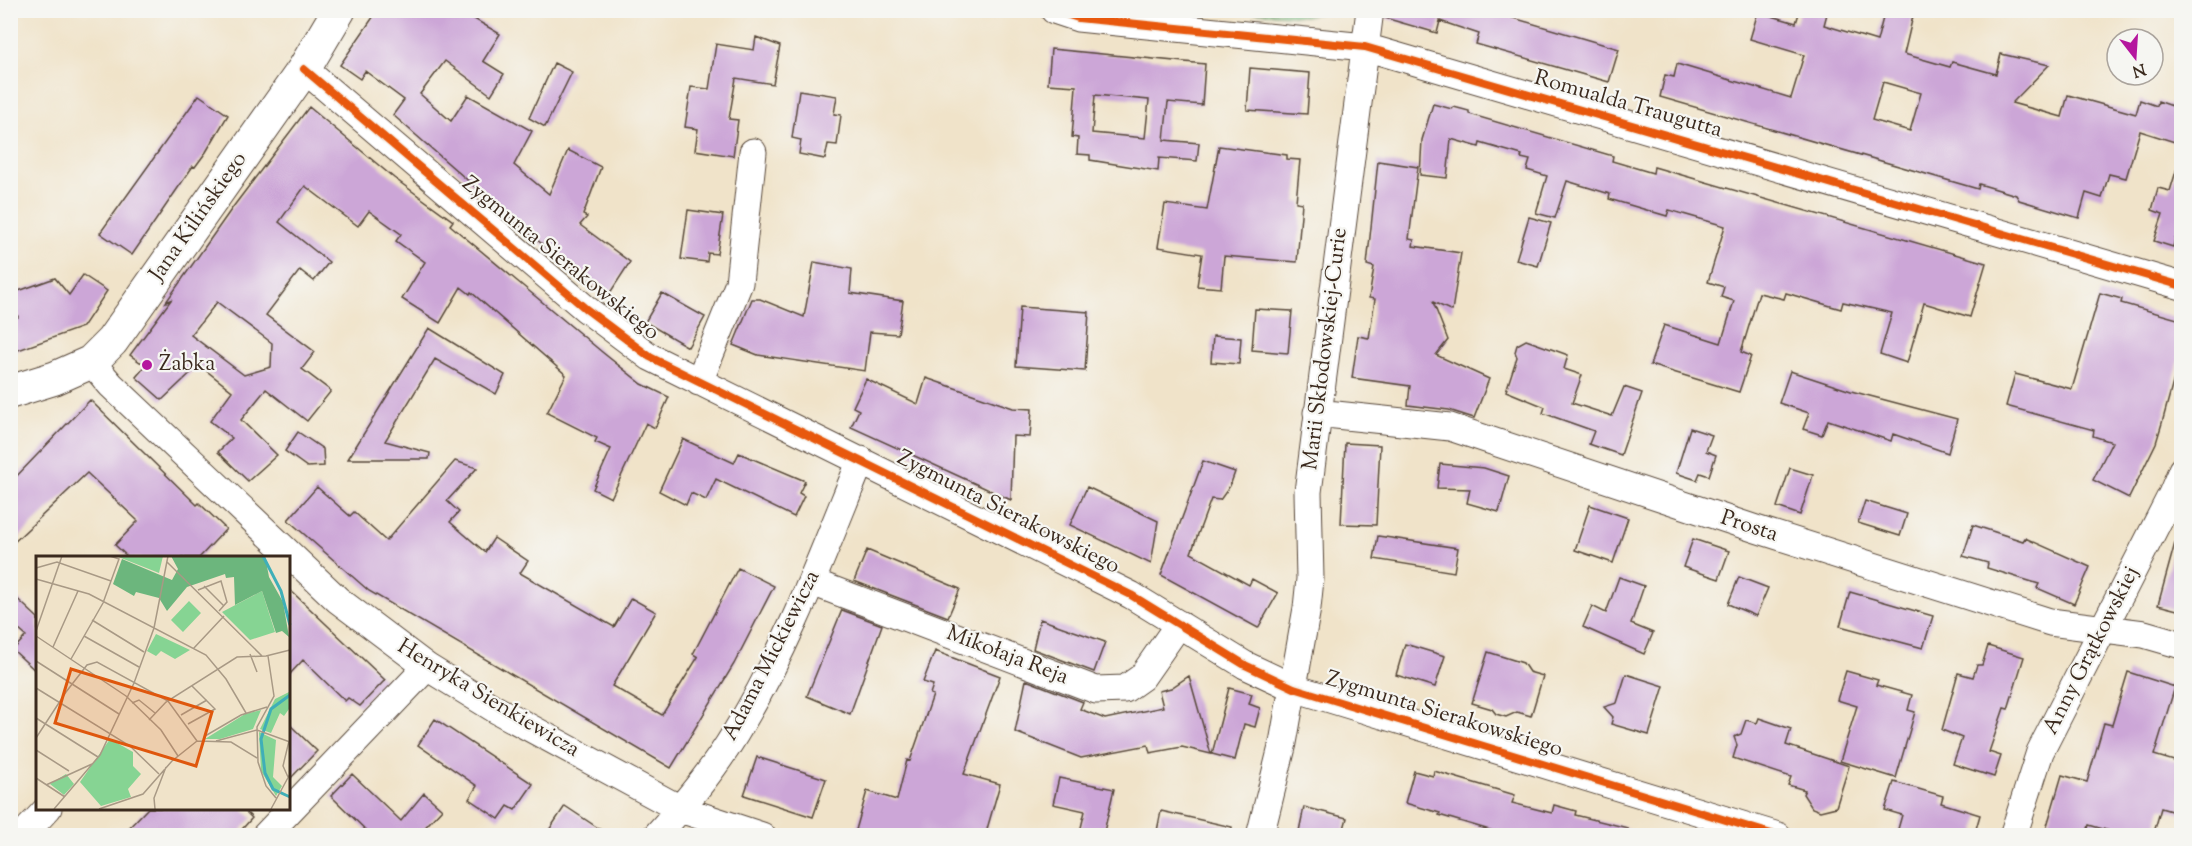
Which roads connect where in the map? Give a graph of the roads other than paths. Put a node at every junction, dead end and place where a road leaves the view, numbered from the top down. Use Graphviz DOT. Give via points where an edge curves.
graph roads {
  1 [pos="339,10"];
  2 [pos="1054,10"];
  3 [pos="1370,10"];
  4 [pos="1365,48"];
  5 [pos="304,69"];
  6 [pos="753,153"];
  7 [pos="2181,286"];
  8 [pos="91,362"];
  9 [pos="699,382"];
  10 [pos="10,392"];
  11 [pos="1317,413"];
  12 [pos="861,460"];
  13 [pos="2181,470"];
  14 [pos="286,556"];
  15 [pos="290,560"];
  16 [pos="812,582"];
  17 [pos="1179,624"];
  18 [pos="2103,628"];
  19 [pos="2181,645"];
  20 [pos="427,667"];
  21 [pos="1294,688"];
  22 [pos="680,809"];
  23 [pos="46,810"];
  24 [pos="290,810"];
  25 [pos="290,810"];
  26 [pos="22,836"];
  27 [pos="265,836"];
  28 [pos="656,836"];
  29 [pos="762,836"];
  30 [pos="1260,836"];
  31 [pos="1778,836"];
  32 [pos="2013,836"];
  1 -- 5 [label="street, Jana Kilińskiego"];
  2 -- 4 [label="street, Romualda Traugutta" via="1078,18"];
  3 -- 4 [label="street, Marii Skłodowskiej-Curie"];
  4 -- 7 [label="street, Romualda Traugutta"];
  4 -- 11 [label="street, Marii Skłodowskiej-Curie"];
  5 -- 8 [label="street, Jana Kilińskiego" via="112,341"];
  5 -- 9 [label="street, Zygmunta Sierakowskiego" via="586,309 650,357"];
  6 -- 9 [label="street" via="739,283"];
  8 -- 10 [label="street"];
  8 -- 14 [label="street, Henryka Sienkiewicza"];
  9 -- 12 [label="street, Zygmunta Sierakowskiego"];
  11 -- 18 [label="street, Prosta" via="1450,427 2050,622"];
  11 -- 21 [label="street, Marii Skłodowskiej-Curie" via="1307,521 1310,579"];
  12 -- 16 [label="street, Adama Mickiewicza"];
  12 -- 17 [label="street, Zygmunta Sierakowskiego" via="1131,595"];
  13 -- 18 [label="street, Anny Grątkowskiej"];
  15 -- 20 [label="street, Henryka Sienkiewicza"];
  16 -- 17 [label="street, Mikołaja Reja" via="1096,690 1125,689 1142,677"];
  16 -- 22 [label="street, Adama Mickiewicza" via="735,735"];
  17 -- 21 [label="street, Zygmunta Sierakowskiego"];
  18 -- 19 [label="street, Prosta"];
  18 -- 32 [label="street, Anny Grątkowskiej" via="2040,752"];
  20 -- 22 [label="street, Henryka Sienkiewicza" via="495,709"];
  20 -- 25 [label="street"];
  21 -- 30 [label="street, Marii Skłodowskiej-Curie"];
  21 -- 31 [label="street, Zygmunta Sierakowskiego"];
  22 -- 28 [label="street, Adama Mickiewicza"];
  22 -- 29 [label="street, Henryka Sienkiewicza"];
  23 -- 26 [label="street"];
  24 -- 27 [label="street"];
}
